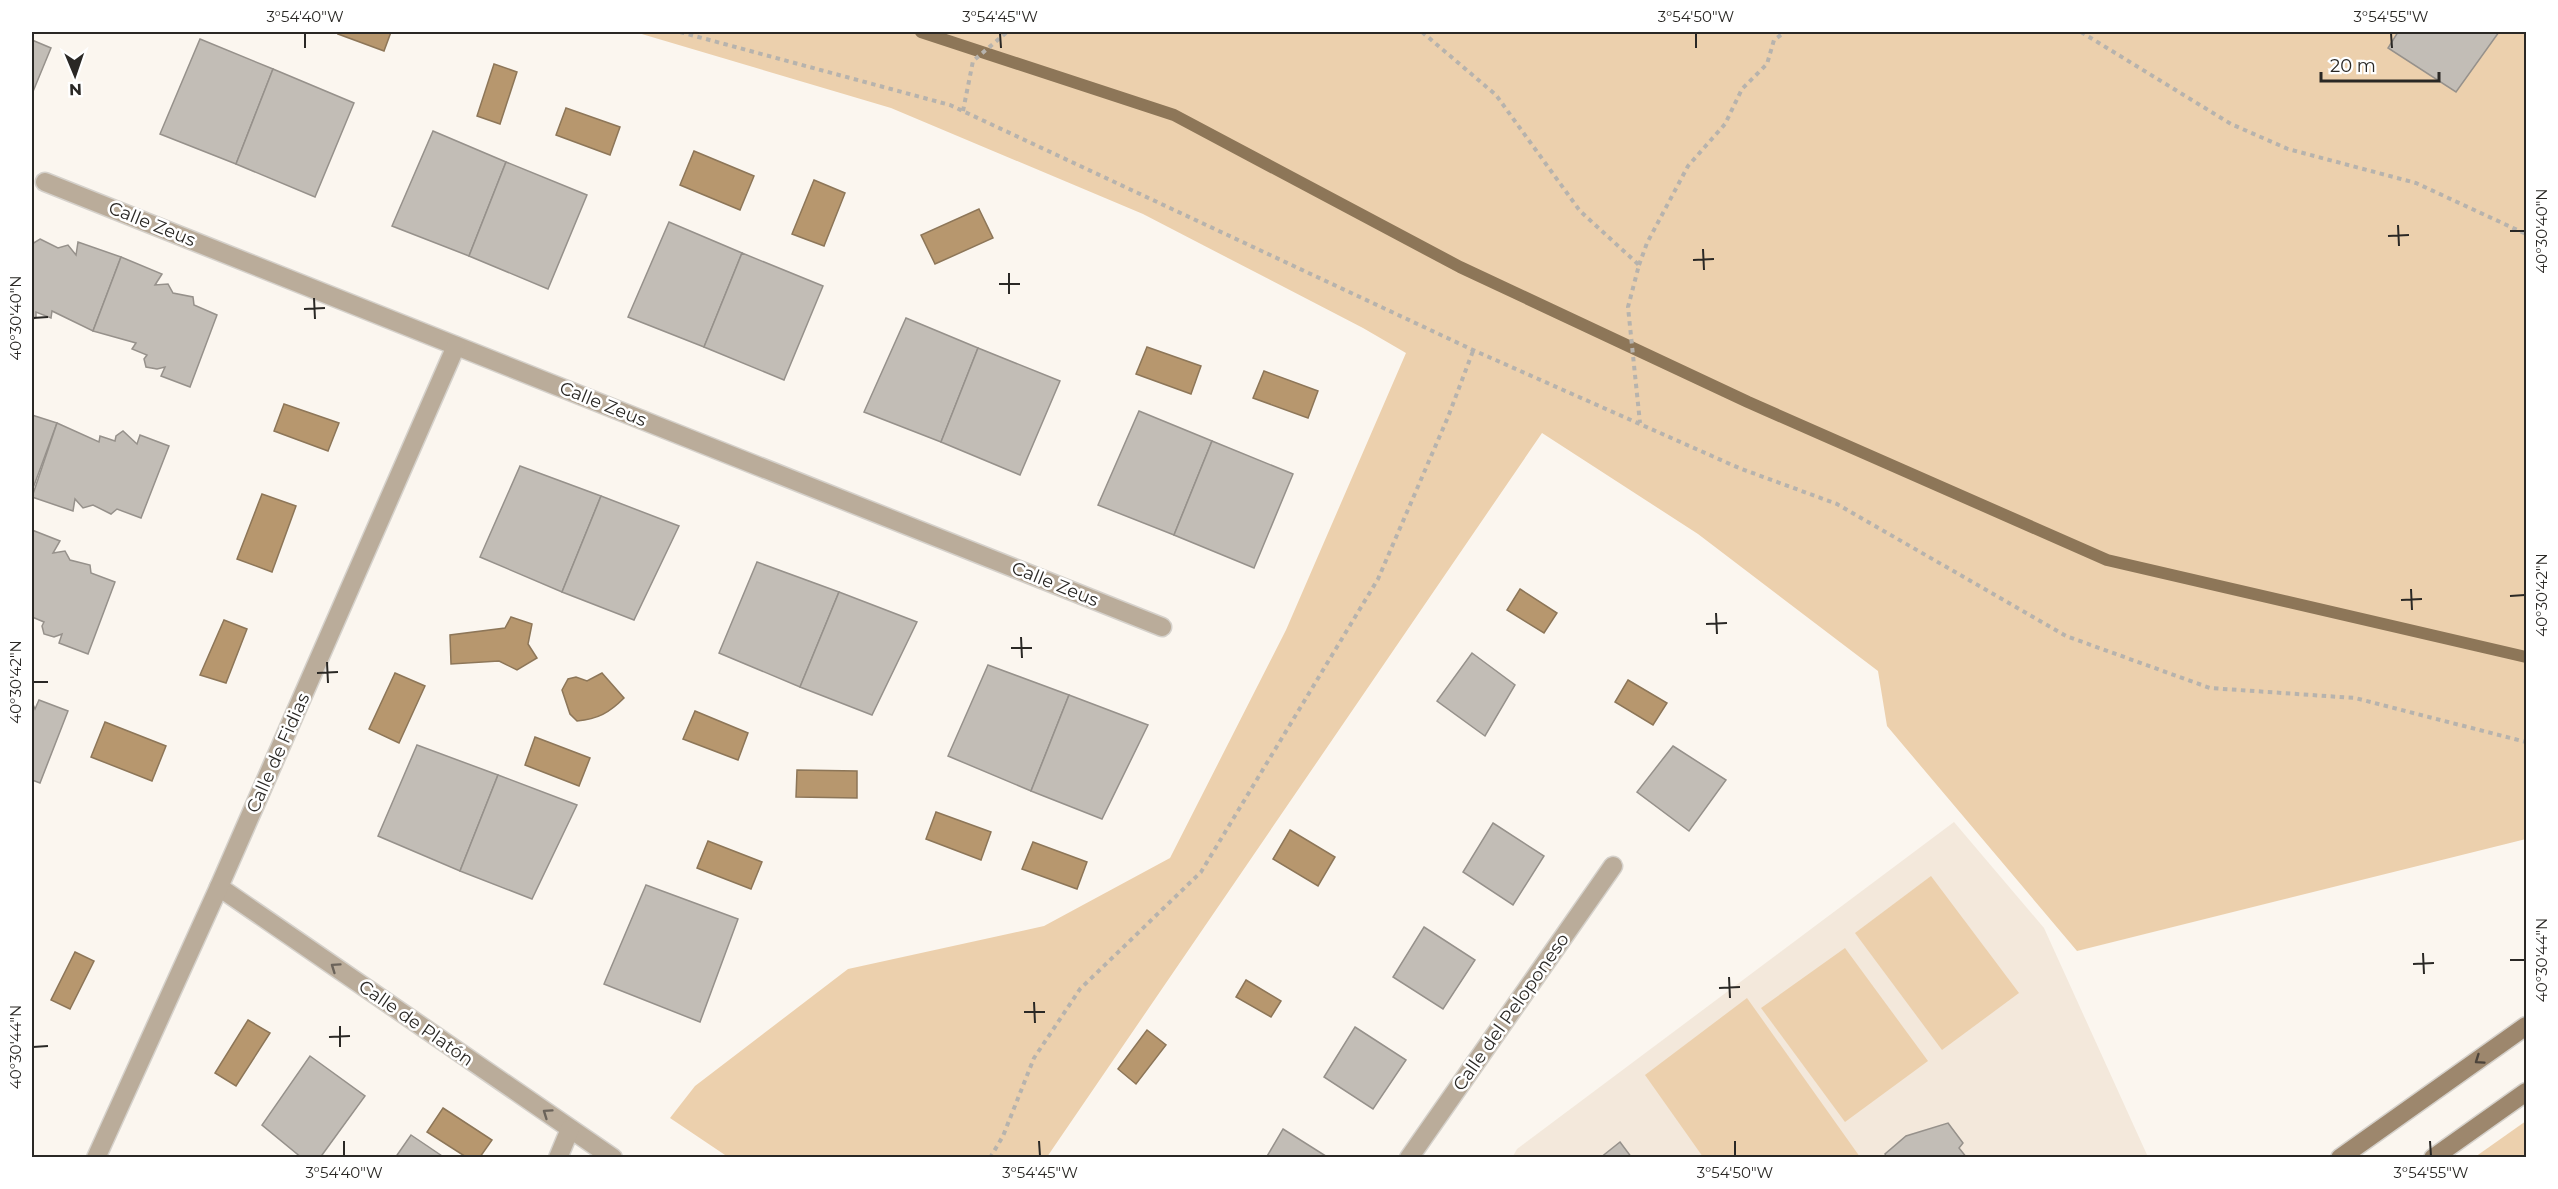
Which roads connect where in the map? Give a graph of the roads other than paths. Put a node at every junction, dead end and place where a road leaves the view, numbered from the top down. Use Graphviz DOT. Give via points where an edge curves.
graph roads {
  1 [pos="45,182"];
  2 [pos="456,346"];
  3 [pos="1162,627"];
  4 [pos="1613,866"];
  5 [pos="219,887"];
  6 [pos="2526,1026"];
  7 [pos="2526,1092"];
  8 [pos="570,1129"];
  9 [pos="96,1158"];
  10 [pos="558,1158"];
  11 [pos="613,1158"];
  12 [pos="1409,1158"];
  13 [pos="2340,1158"];
  14 [pos="2433,1158"];
  1 -- 2 [label="street, Calle Zeus"];
  2 -- 3 [label="street, Calle Zeus"];
  2 -- 5 [label="street, Calle de Fidias"];
  4 -- 12 [label="street, Calle del Peloponeso"];
  8 -- 5 [label="street, Calle de Platón, one-way"];
  5 -- 9 [label="street, Calle de Fidias"];
  6 -- 13 [label="main road, one-way"];
  7 -- 14 [label="main road"];
  8 -- 10 [label="street"];
  8 -- 11 [label="street, Calle de Platón"];
}
